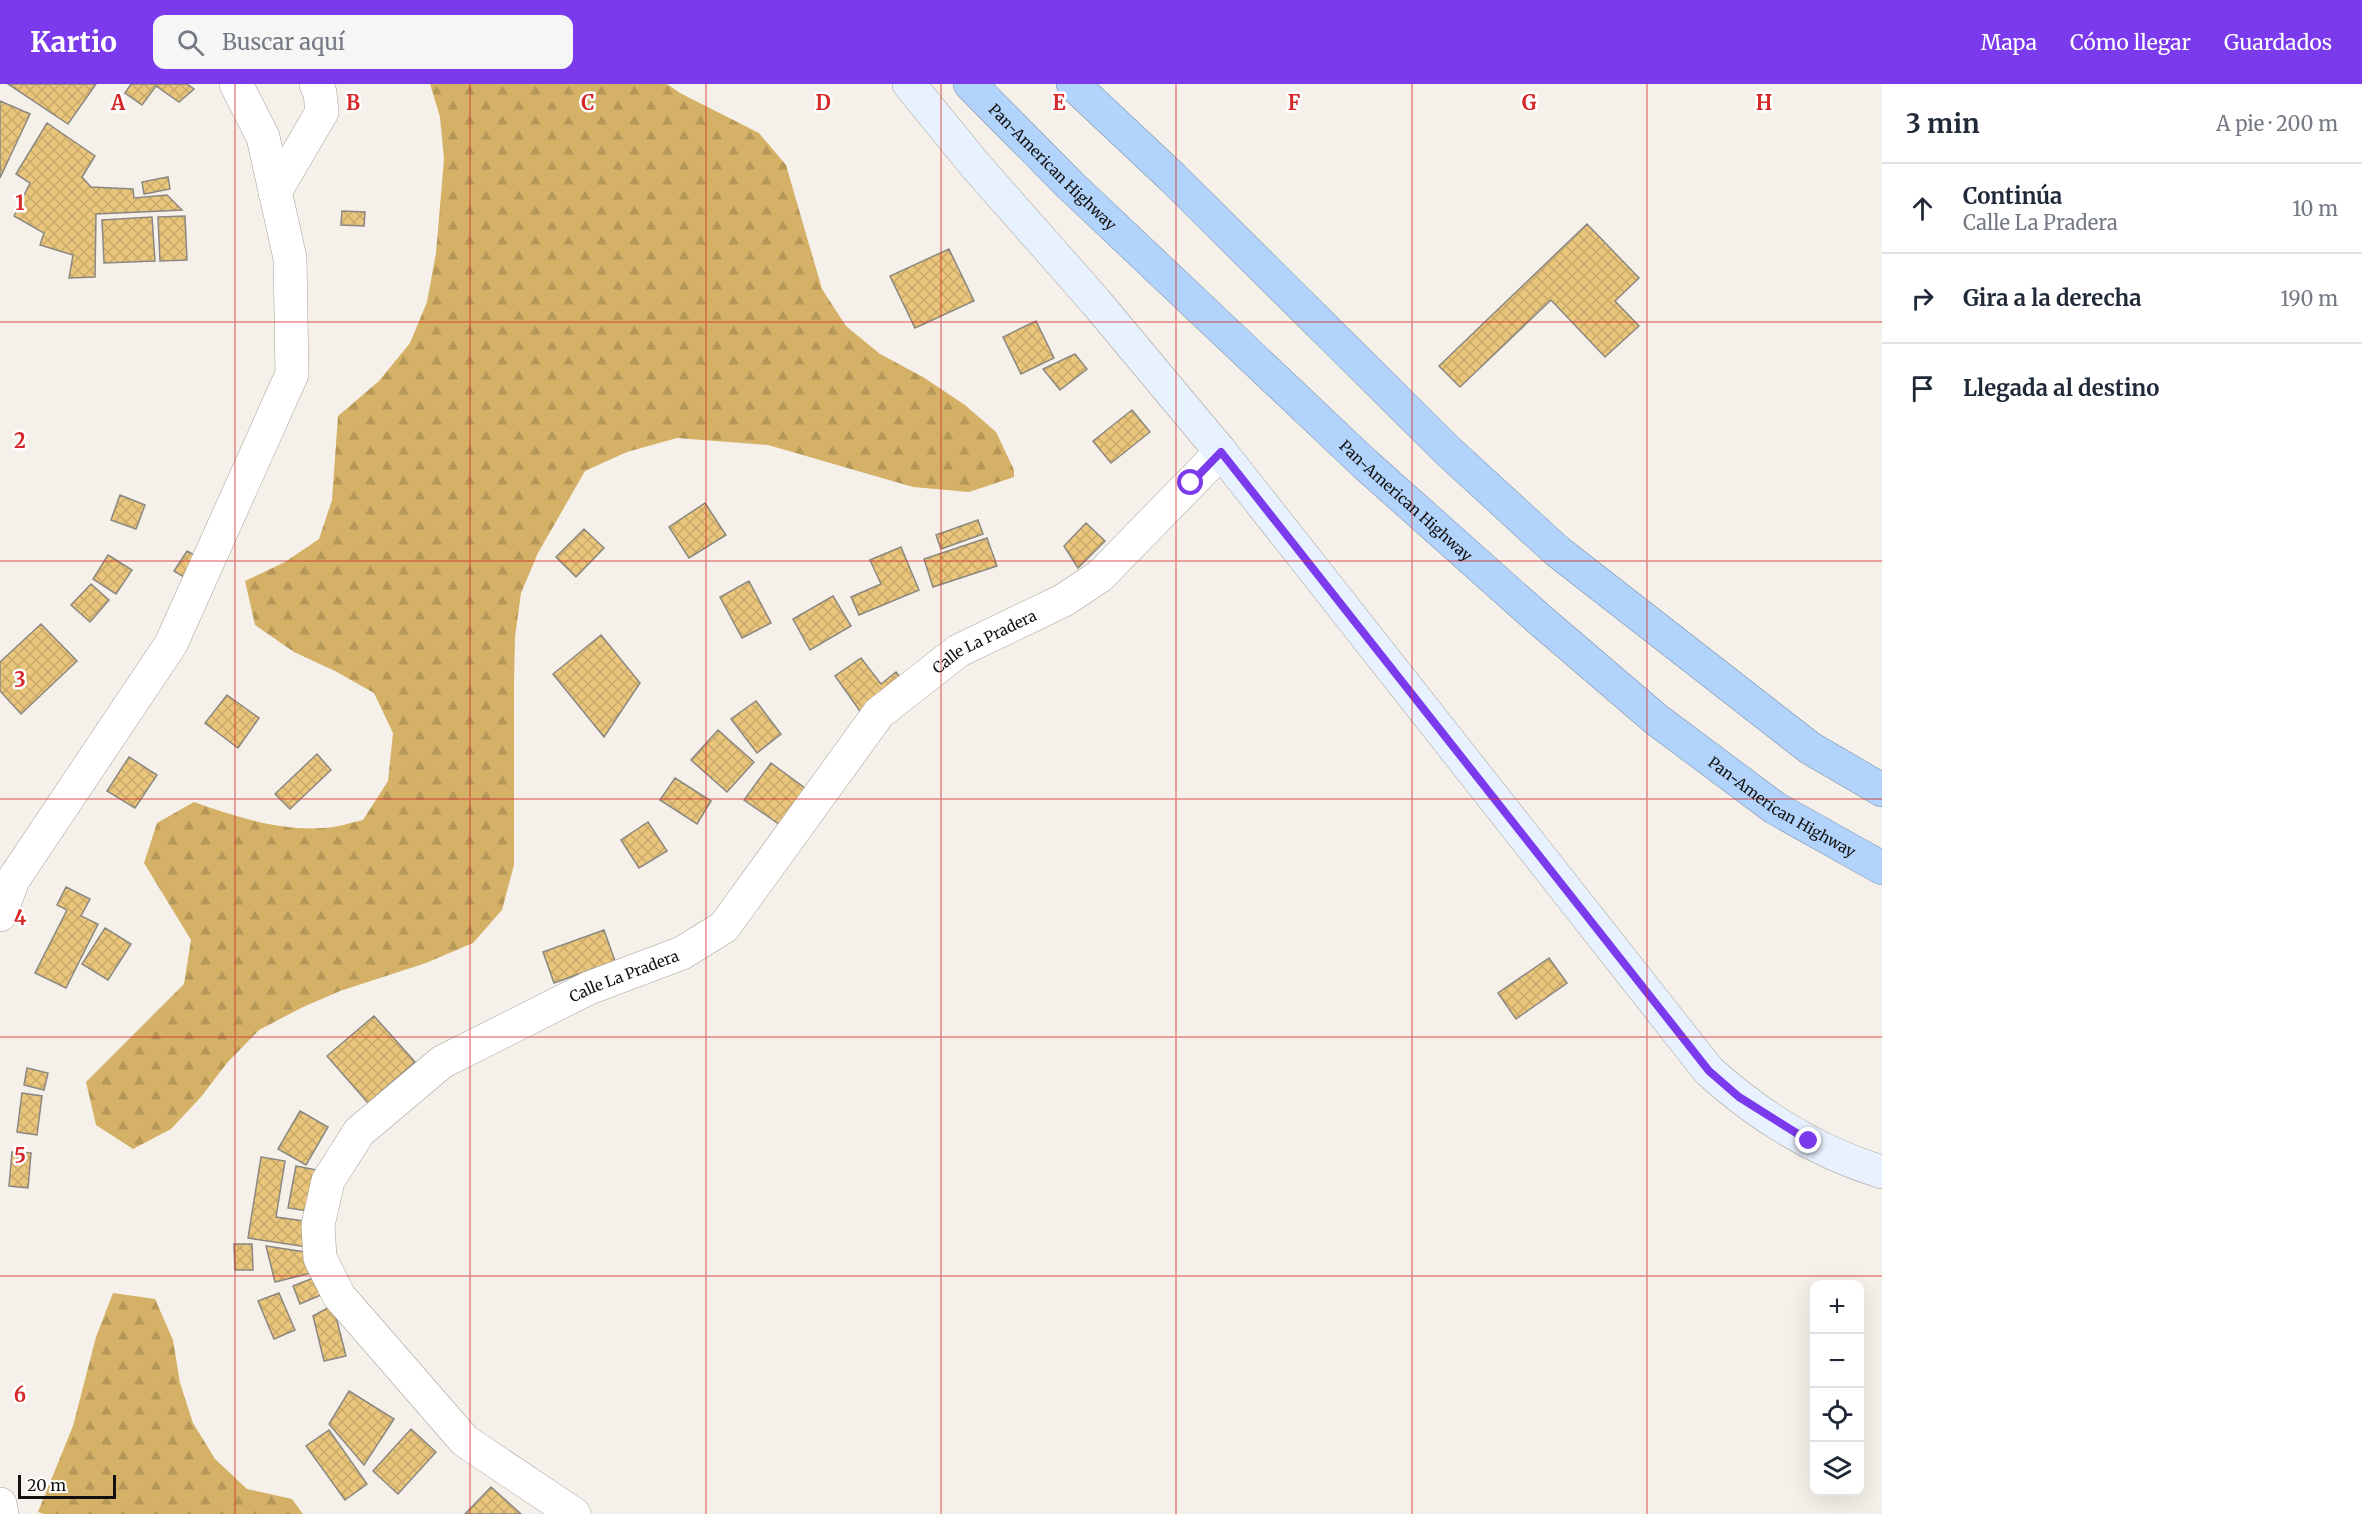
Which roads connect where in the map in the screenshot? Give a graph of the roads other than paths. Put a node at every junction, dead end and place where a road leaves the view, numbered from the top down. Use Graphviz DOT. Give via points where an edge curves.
graph roads {
  1 [pos="236,84"];
  2 [pos="316,84"];
  3 [pos="909,84"];
  4 [pos="970,84"];
  5 [pos="1073,84"];
  6 [pos="275,192"];
  7 [pos="1221,452"];
  8 [pos="1882,790"];
  9 [pos="1882,868"];
  10 [pos="0,915"];
  11 [pos="1882,1172"];
  12 [pos="0,1504"];
  13 [pos="2,1514"];
  14 [pos="574,1514"];
  1 -- 6 [label="street" via="262,137"];
  2 -- 6 [label="street" via="322,112"];
  3 -- 7 [label="main road"];
  4 -- 9 [label="highway, Pan-American Highway" via="1070,186 1356,456 1539,619 1657,720 1775,808"];
  5 -- 8 [label="highway" via="1449,452 1557,551 1810,748"];
  6 -- 10 [label="street" via="290,258 292,374 171,644 13,880"];
  7 -- 11 [label="main road" via="1709,1071 1739,1097 1789,1130 1849,1162"];
  7 -- 14 [label="street, Calle La Pradera" via="1100,576 1064,600 958,651 879,712 724,927 682,953 589,988 441,1062 359,1132 328,1180 318,1226 320,1258 339,1296 465,1441"];
  12 -- 13 [label="street"];
}
